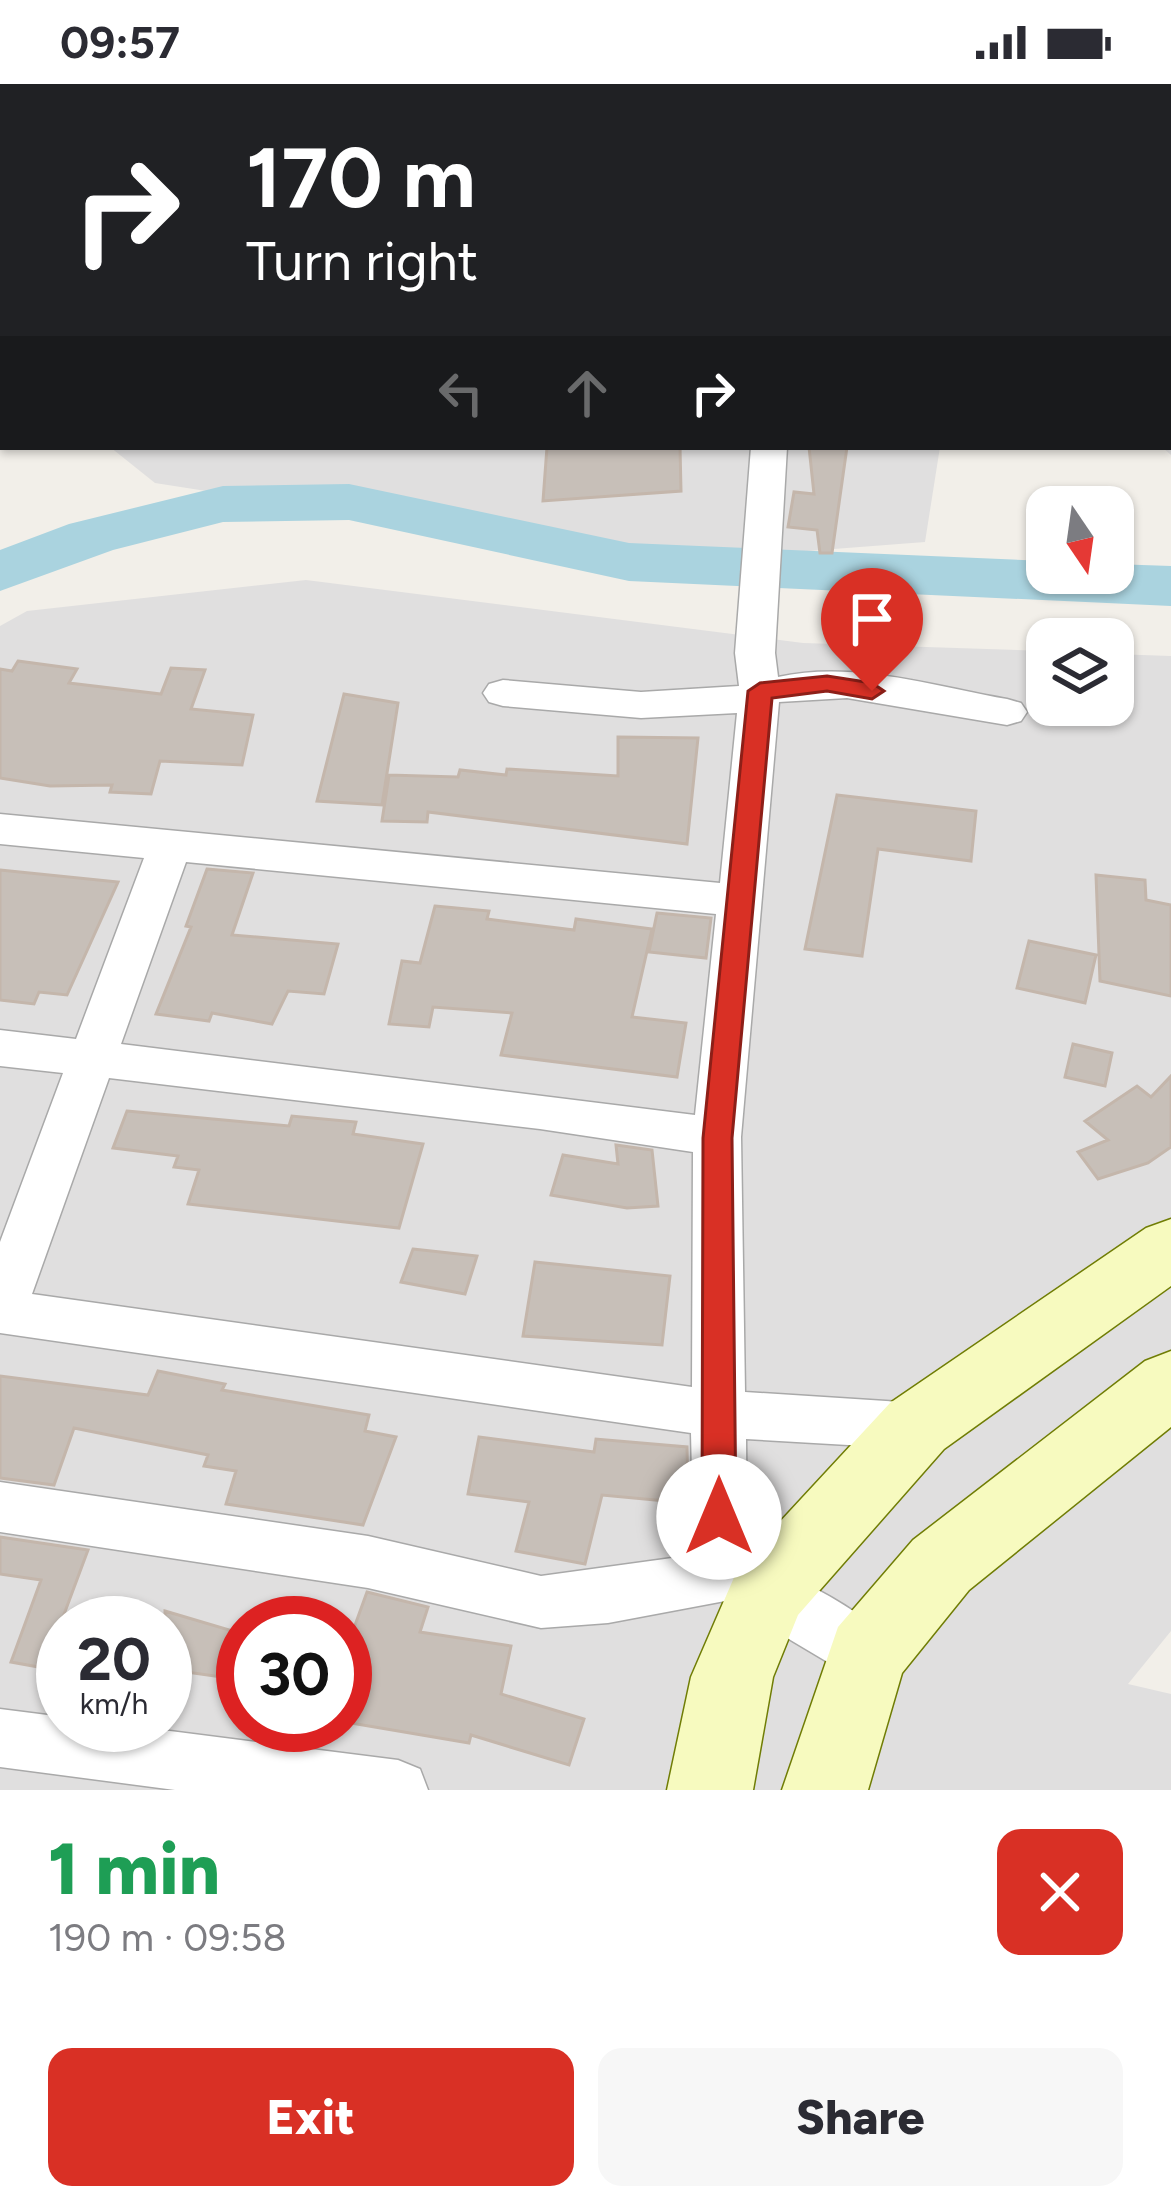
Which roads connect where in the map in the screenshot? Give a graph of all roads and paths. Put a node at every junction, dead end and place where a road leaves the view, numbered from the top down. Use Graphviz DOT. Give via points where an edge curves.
graph roads {
  1 [pos="770,450"];
  2 [pos="758,672"];
  3 [pos="502,693"];
  4 [pos="1007,712"];
  5 [pos="0,829"];
  6 [pos="170,846"];
  7 [pos="738,900"];
  8 [pos="0,1048"];
  9 [pos="95,1059"];
  10 [pos="717,1138"];
  11 [pos="1171,1248"];
  12 [pos="1171,1383"];
  13 [pos="720,1414"];
  14 [pos="917,1426"];
  15 [pos="0,1508"];
  16 [pos="746,1583"];
  17 [pos="867,1654"];
  18 [pos="0,1738"];
  19 [pos="398,1790"];
  20 [pos="710,1790"];
  21 [pos="825,1790"];
  1 -- 2 [label="street"];
  2 -- 3 [label="street" via="728,702 617,705"];
  2 -- 4 [label="street"];
  2 -- 7 [label="street"];
  5 -- 6 [label="street"];
  6 -- 7 [label="street"];
  6 -- 9 [label="street"];
  7 -- 10 [label="street"];
  8 -- 9 [label="street"];
  9 -- 10 [label="street"];
  9 -- 13 [label="street" via="0,1311"];
  10 -- 13 [label="street"];
  11 -- 14 [label="main road"];
  12 -- 17 [label="main road" via="941,1565"];
  13 -- 14 [label="street"];
  13 -- 16 [label="street" via="719,1542"];
  14 -- 16 [label="main road"];
  15 -- 16 [label="street" via="368,1562 541,1602"];
  16 -- 17 [label="street"];
  16 -- 20 [label="main road"];
  17 -- 21 [label="main road"];
  18 -- 19 [label="street"];
}
